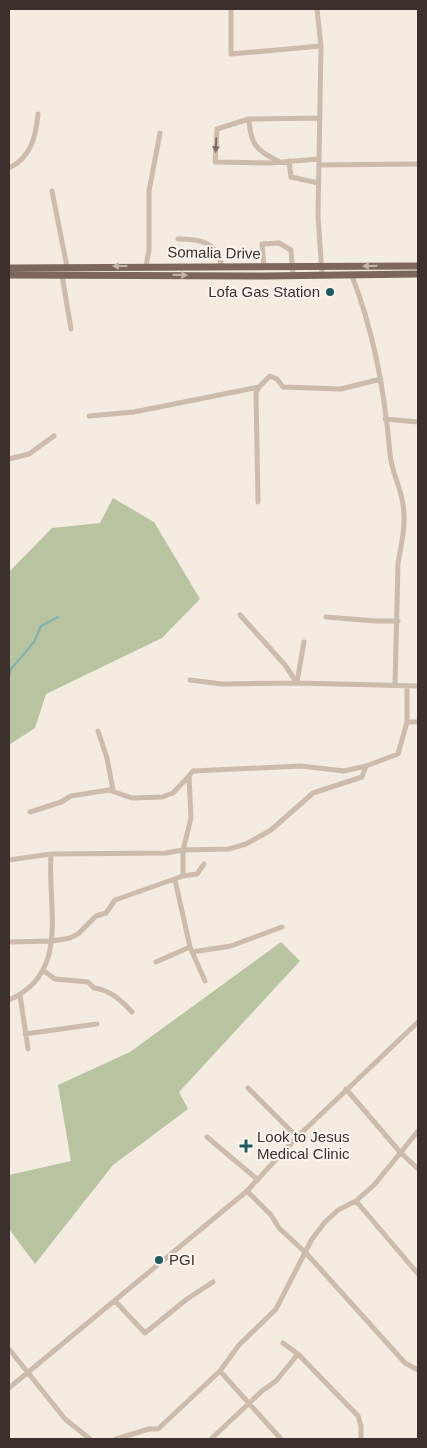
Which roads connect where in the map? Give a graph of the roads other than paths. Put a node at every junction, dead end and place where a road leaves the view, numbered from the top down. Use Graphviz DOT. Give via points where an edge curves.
graph roads {
  1 [pos="231,9"];
  2 [pos="316,9"];
  3 [pos="321,46"];
  4 [pos="38,114"];
  5 [pos="320,118"];
  6 [pos="249,120"];
  7 [pos="160,133"];
  8 [pos="289,161"];
  9 [pos="281,162"];
  10 [pos="319,162"];
  11 [pos="418,164"];
  12 [pos="9,168"];
  13 [pos="318,183"];
  14 [pos="52,191"];
  15 [pos="178,239"];
  16 [pos="67,266"];
  17 [pos="146,266"];
  18 [pos="321,266"];
  19 [pos="418,266"];
  20 [pos="222,267"];
  21 [pos="264,267"];
  22 [pos="294,267"];
  23 [pos="9,268"];
  24 [pos="322,274"];
  25 [pos="418,274"];
  26 [pos="9,275"];
  27 [pos="62,275"];
  28 [pos="294,275"];
  29 [pos="352,276"];
  30 [pos="71,329"];
  31 [pos="381,379"];
  32 [pos="259,387"];
  33 [pos="89,416"];
  34 [pos="385,419"];
  35 [pos="418,422"];
  36 [pos="54,436"];
  37 [pos="9,459"];
  38 [pos="258,502"];
  39 [pos="240,615"];
  40 [pos="326,617"];
  41 [pos="398,621"];
  42 [pos="304,642"];
  43 [pos="190,680"];
  44 [pos="296,683"];
  45 [pos="395,685"];
  46 [pos="407,686"];
  47 [pos="418,686"];
  48 [pos="407,722"];
  49 [pos="418,722"];
  50 [pos="98,731"];
  51 [pos="366,766"];
  52 [pos="189,776"];
  53 [pos="113,790"];
  54 [pos="30,812"];
  55 [pos="183,850"];
  56 [pos="51,854"];
  57 [pos="9,860"];
  58 [pos="204,864"];
  59 [pos="183,876"];
  60 [pos="175,880"];
  61 [pos="282,927"];
  62 [pos="53,941"];
  63 [pos="9,942"];
  64 [pos="191,949"];
  65 [pos="156,962"];
  66 [pos="44,971"];
  67 [pos="205,981"];
  68 [pos="20,995"];
  69 [pos="9,1000"];
  70 [pos="132,1012"];
  71 [pos="418,1022"];
  72 [pos="97,1024"];
  73 [pos="25,1034"];
  74 [pos="28,1049"];
  75 [pos="248,1088"];
  76 [pos="346,1089"];
  77 [pos="418,1131"];
  78 [pos="207,1137"];
  79 [pos="297,1137"];
  80 [pos="400,1152"];
  81 [pos="418,1169"];
  82 [pos="258,1180"];
  83 [pos="247,1191"];
  84 [pos="356,1201"];
  85 [pos="306,1252"];
  86 [pos="418,1274"];
  87 [pos="213,1282"];
  88 [pos="115,1301"];
  89 [pos="283,1343"];
  90 [pos="9,1349"];
  91 [pos="298,1354"];
  92 [pos="417,1366"];
  93 [pos="220,1371"];
  94 [pos="26,1373"];
  95 [pos="9,1388"];
  96 [pos="249,1402"];
  97 [pos="90,1439"];
  98 [pos="116,1439"];
  99 [pos="211,1439"];
  100 [pos="280,1439"];
  101 [pos="361,1439"];
  1 -- 3 [label="street" via="231,54"];
  2 -- 3 [label="street"];
  3 -- 5 [label="street"];
  4 -- 12 [label="street" via="32,146 20,161"];
  5 -- 6 [label="street"];
  5 -- 10 [label="street"];
  6 -- 9 [label="street" via="250,137 256,147"];
  6 -- 9 [label="street, one-way" via="217,129 215,162"];
  7 -- 17 [label="street" via="149,191"];
  8 -- 9 [label="street"];
  8 -- 10 [label="street"];
  8 -- 13 [label="street" via="291,177"];
  10 -- 11 [label="street"];
  10 -- 13 [label="street"];
  13 -- 18 [label="street"];
  14 -- 16 [label="street"];
  15 -- 20 [label="street" via="210,244 220,257"];
  17 -- 16 [label="main road, Somalia Drive, one-way"];
  16 -- 23 [label="main road, Somalia Drive"];
  17 -- 20 [label="main road, Somalia Drive"];
  19 -- 18 [label="main road, Somalia Drive, one-way"];
  18 -- 22 [label="main road, Somalia Drive"];
  18 -- 24 [label="street"];
  20 -- 21 [label="main road, Somalia Drive"];
  21 -- 22 [label="main road, Somalia Drive"];
  21 -- 22 [label="street" via="262,244 279,243 292,250"];
  22 -- 28 [label="street"];
  24 -- 28 [label="main road, Somalia Drive"];
  24 -- 29 [label="main road, Somalia Drive"];
  25 -- 29 [label="main road, Somalia Drive"];
  26 -- 27 [label="main road, Somalia Drive"];
  27 -- 28 [label="main road, Somalia Drive, one-way"];
  27 -- 30 [label="street"];
  29 -- 31 [label="street" via="364,306"];
  31 -- 32 [label="street" via="348,388 323,389 283,387 270,376"];
  31 -- 34 [label="street"];
  32 -- 33 [label="street" via="134,412"];
  32 -- 38 [label="street" via="256,393"];
  34 -- 35 [label="street"];
  34 -- 41 [label="street" via="404,513 403,546 398,563"];
  36 -- 37 [label="street" via="29,454"];
  39 -- 44 [label="street" via="285,665"];
  40 -- 41 [label="street"];
  41 -- 45 [label="street"];
  42 -- 44 [label="street"];
  43 -- 44 [label="street" via="222,684"];
  44 -- 45 [label="street"];
  45 -- 46 [label="street"];
  46 -- 47 [label="street"];
  46 -- 48 [label="street"];
  48 -- 49 [label="street"];
  48 -- 51 [label="street" via="398,754"];
  50 -- 53 [label="street"];
  51 -- 52 [label="street" via="344,771 302,766 200,770 191,772"];
  51 -- 55 [label="street" via="362,776 313,793 260,838 229,849"];
  52 -- 53 [label="street" via="173,793 162,797 132,798"];
  52 -- 55 [label="street" via="192,818"];
  53 -- 54 [label="street" via="70,796"];
  55 -- 56 [label="street"];
  55 -- 59 [label="street"];
  56 -- 57 [label="street"];
  56 -- 62 [label="street"];
  58 -- 59 [label="street" via="197,874"];
  59 -- 60 [label="street"];
  60 -- 62 [label="street" via="118,898 106,913 96,916 78,934"];
  60 -- 64 [label="street"];
  61 -- 64 [label="street" via="231,946"];
  62 -- 63 [label="street"];
  62 -- 66 [label="street"];
  64 -- 65 [label="street"];
  64 -- 67 [label="street"];
  66 -- 68 [label="street"];
  66 -- 70 [label="street" via="54,979 88,982 94,988 104,989"];
  68 -- 69 [label="street"];
  68 -- 73 [label="street"];
  71 -- 76 [label="street"];
  72 -- 73 [label="street"];
  73 -- 74 [label="street"];
  75 -- 79 [label="street"];
  76 -- 79 [label="street"];
  76 -- 80 [label="street"];
  77 -- 80 [label="street"];
  78 -- 82 [label="street"];
  79 -- 82 [label="street"];
  80 -- 81 [label="street"];
  80 -- 84 [label="street" via="375,1184"];
  82 -- 83 [label="street"];
  83 -- 85 [label="street" via="279,1228"];
  83 -- 88 [label="street"];
  84 -- 85 [label="street" via="338,1210 325,1222"];
  84 -- 86 [label="street"];
  85 -- 92 [label="street" via="405,1362"];
  85 -- 93 [label="street" via="276,1309 238,1345"];
  87 -- 88 [label="street" via="145,1332"];
  88 -- 94 [label="street"];
  89 -- 91 [label="street"];
  90 -- 94 [label="street"];
  91 -- 96 [label="street" via="276,1381"];
  91 -- 101 [label="street" via="358,1416"];
  93 -- 96 [label="street"];
  93 -- 98 [label="street" via="158,1429"];
  94 -- 95 [label="street"];
  94 -- 97 [label="street" via="65,1419"];
  96 -- 99 [label="street"];
  96 -- 100 [label="street"];
}
